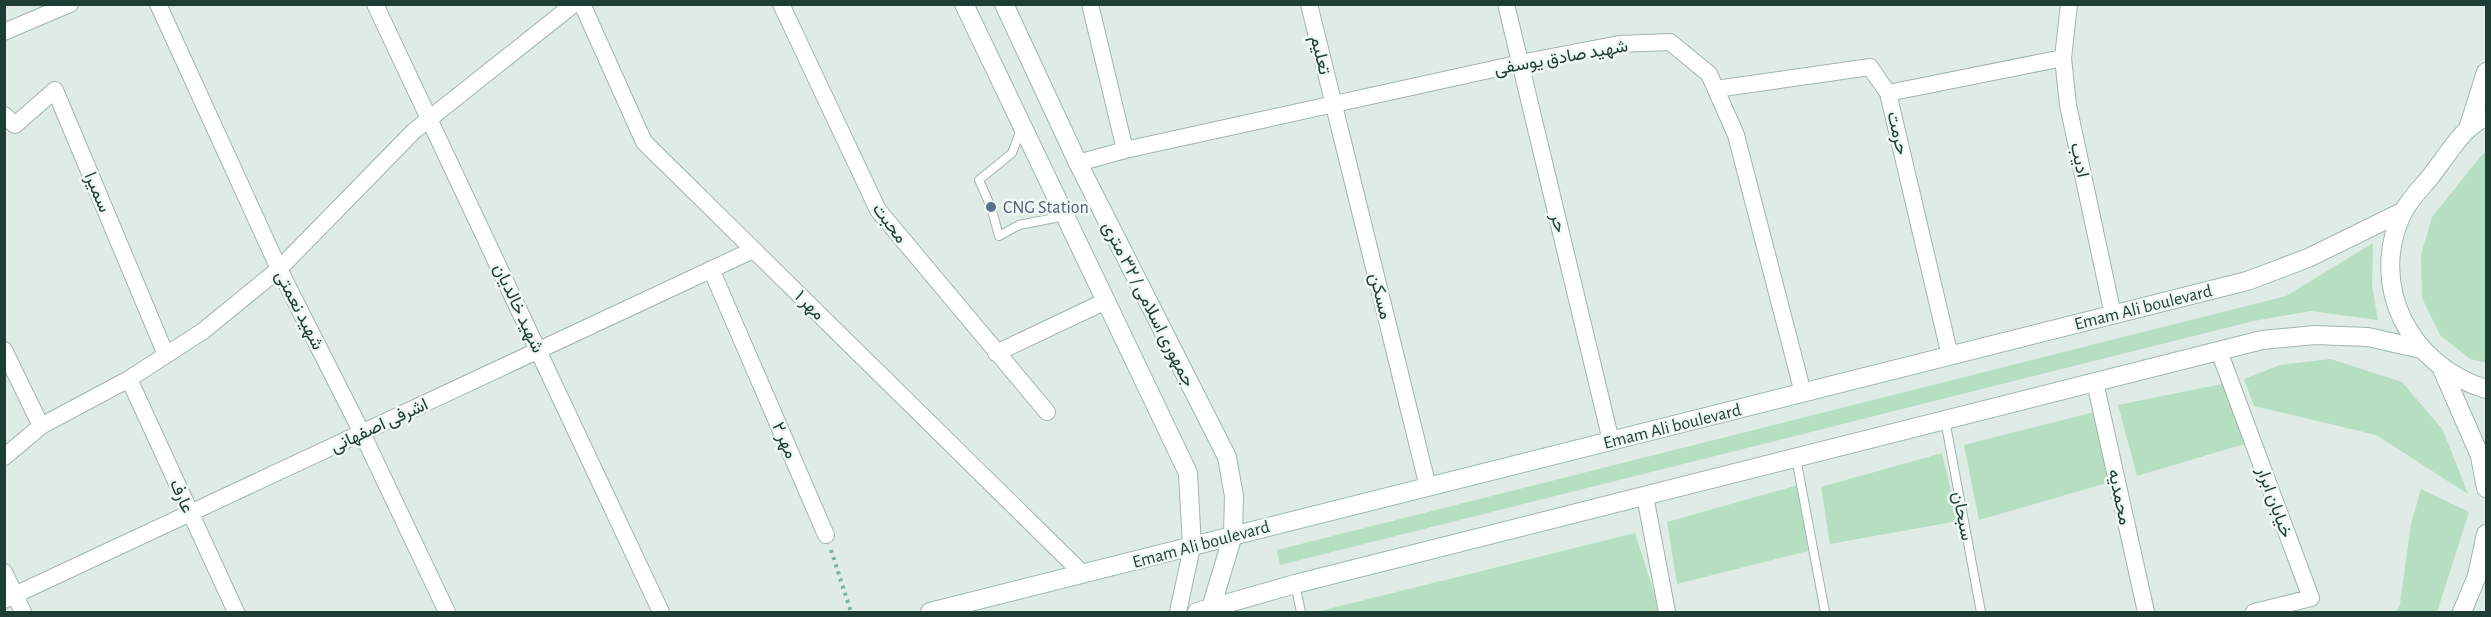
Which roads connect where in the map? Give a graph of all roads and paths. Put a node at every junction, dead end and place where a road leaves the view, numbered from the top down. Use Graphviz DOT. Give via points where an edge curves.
graph roads {
  1 [pos="70,4"];
  2 [pos="158,4"];
  3 [pos="375,4"];
  4 [pos="574,4"];
  5 [pos="582,4"];
  6 [pos="781,4"];
  7 [pos="964,4"];
  8 [pos="1004,4"];
  9 [pos="1090,4"];
  10 [pos="1309,4"];
  11 [pos="1506,4"];
  12 [pos="2069,4"];
  13 [pos="4,32"];
  14 [pos="2063,58"];
  15 [pos="1521,63"];
  16 [pos="2487,72"];
  17 [pos="1716,89"];
  18 [pos="1888,93"];
  19 [pos="1334,106"];
  20 [pos="4,115"];
  21 [pos="2487,116"];
  22 [pos="430,119"];
  23 [pos="1022,127"];
  24 [pos="2468,129"];
  25 [pos="1125,150"];
  26 [pos="1078,163"];
  27 [pos="2404,211"];
  28 [pos="1065,216"];
  29 [pos="753,250"];
  30 [pos="279,269"];
  31 [pos="711,269"];
  32 [pos="1106,301"];
  33 [pos="2113,315"];
  34 [pos="2421,348"];
  35 [pos="4,350"];
  36 [pos="538,350"];
  37 [pos="2219,351"];
  38 [pos="996,353"];
  39 [pos="166,356"];
  40 [pos="1950,356"];
  41 [pos="2442,369"];
  42 [pos="129,379"];
  43 [pos="2095,382"];
  44 [pos="2487,389"];
  45 [pos="1803,393"];
  46 [pos="1047,412"];
  47 [pos="1945,420"];
  48 [pos="40,426"];
  49 [pos="362,433"];
  50 [pos="1611,441"];
  51 [pos="4,457"];
  52 [pos="1796,458"];
  53 [pos="1428,487"];
  54 [pos="2487,488"];
  55 [pos="1645,496"];
  56 [pos="190,513"];
  57 [pos="2487,534"];
  58 [pos="826,535"];
  59 [pos="1233,535"];
  60 [pos="1192,547"];
  61 [pos="4,572"];
  62 [pos="1083,574"];
  63 [pos="1295,584"];
  64 [pos="10,597"];
  65 [pos="1205,611"];
  66 [pos="22,612"];
  67 [pos="236,612"];
  68 [pos="447,612"];
  69 [pos="661,612"];
  70 [pos="851,612"];
  71 [pos="930,612"];
  72 [pos="1178,612"];
  73 [pos="1301,612"];
  74 [pos="1667,612"];
  75 [pos="1825,612"];
  76 [pos="1981,612"];
  77 [pos="2146,612"];
  78 [pos="2254,612"];
  79 [pos="2462,612"];
  1 -- 13 [label="street"];
  2 -- 30 [label="street, شهید نعمتی"];
  3 -- 22 [label="street, شهید خالدیان"];
  4 -- 22 [label="street"];
  5 -- 29 [label="street, مهر ۱" via="644,142"];
  6 -- 38 [label="street, محبت" via="878,210"];
  7 -- 23 [label="main road, جمهوری اسلامی / ۳۲ متری"];
  8 -- 26 [label="main road, جمهوری اسلامی / ۳۲ متری"];
  9 -- 25 [label="street"];
  10 -- 19 [label="street, تعلیم"];
  11 -- 15 [label="street, حر"];
  12 -- 14 [label="street, ادیب"];
  14 -- 18 [label="street"];
  14 -- 33 [label="street, ادیب" via="2068,105"];
  15 -- 17 [label="street, شهید صادق یوسفی" via="1619,44 1670,42 1710,74"];
  15 -- 19 [label="street, شهید صادق یوسفی"];
  15 -- 50 [label="street, حر"];
  16 -- 24 [label="main road"];
  17 -- 18 [label="street, حرمت" via="1870,66"];
  17 -- 45 [label="street, شهید صادق یوسفی" via="1737,135"];
  18 -- 40 [label="street, حرمت"];
  19 -- 25 [label="street, شهید صادق یوسفی"];
  19 -- 53 [label="street, مسکن"];
  20 -- 39 [label="street, سمیرا" via="15,125 55,90"];
  21 -- 24 [label="main road"];
  22 -- 30 [label="street" via="414,130"];
  22 -- 36 [label="street, شهید خالدیان"];
  23 -- 28 [label="main road, جمهوری اسلامی / ۳۲ متری"];
  23 -- 28 [label="lane" via="1012,153 979,180 999,236 1019,225"];
  24 -- 27 [label="main road"];
  25 -- 26 [label="street, شهید صادق یوسفی"];
  26 -- 59 [label="main road, جمهوری اسلامی / ۳۲ متری" via="1227,458 1234,496"];
  27 -- 33 [label="main road, Emam Ali boulevard" via="2308,258 2247,281"];
  27 -- 34 [label="main road" via="2394,238 2394,296 2405,324"];
  28 -- 32 [label="main road, جمهوری اسلامی / ۳۲ متری"];
  29 -- 31 [label="street, اشرفی اصفهانی"];
  29 -- 62 [label="street, مهر ۱"];
  30 -- 39 [label="street"];
  30 -- 49 [label="street, شهید نعمتی"];
  31 -- 36 [label="street, اشرفی اصفهانی"];
  31 -- 58 [label="street, مهر ۲"];
  32 -- 38 [label="street"];
  32 -- 60 [label="main road, جمهوری اسلامی / ۳۲ متری" via="1188,473"];
  33 -- 40 [label="main road, Emam Ali boulevard"];
  34 -- 37 [label="main road" via="2368,337 2315,334 2262,340"];
  34 -- 41 [label="main road"];
  35 -- 48 [label="street"];
  36 -- 49 [label="street, اشرفی اصفهانی"];
  36 -- 69 [label="street, شهید خالدیان"];
  37 -- 43 [label="main road"];
  37 -- 78 [label="street, خیابان ابرار" via="2311,598"];
  38 -- 46 [label="street, محبت"];
  39 -- 42 [label="street"];
  40 -- 45 [label="main road, Emam Ali boulevard"];
  41 -- 44 [label="main road"];
  41 -- 54 [label="main road" via="2480,456"];
  42 -- 48 [label="street"];
  42 -- 56 [label="street, عارف"];
  43 -- 47 [label="main road"];
  43 -- 77 [label="street, محمدیه"];
  45 -- 50 [label="main road, Emam Ali boulevard"];
  47 -- 52 [label="main road"];
  47 -- 76 [label="lane, سبحان"];
  48 -- 51 [label="street"];
  49 -- 56 [label="street, اشرفی اصفهانی"];
  49 -- 68 [label="street, شهید نعمتی"];
  50 -- 53 [label="main road, Emam Ali boulevard"];
  52 -- 55 [label="main road"];
  52 -- 75 [label="lane"];
  53 -- 59 [label="main road, Emam Ali boulevard"];
  55 -- 63 [label="main road"];
  55 -- 74 [label="street"];
  56 -- 64 [label="street, اشرفی اصفهانی"];
  56 -- 67 [label="street, عارف"];
  57 -- 79 [label="main road" via="2477,576"];
  58 -- 70 [label="path"];
  59 -- 60 [label="main road, Emam Ali boulevard"];
  59 -- 65 [label="main road, جمهوری اسلامی / ۳۲ متری"];
  60 -- 62 [label="main road, Emam Ali boulevard"];
  60 -- 72 [label="street"];
  61 -- 64 [label="street"];
  62 -- 71 [label="main road, Emam Ali boulevard"];
  63 -- 65 [label="main road"];
  63 -- 73 [label="lane"];
  64 -- 66 [label="street"];
}
